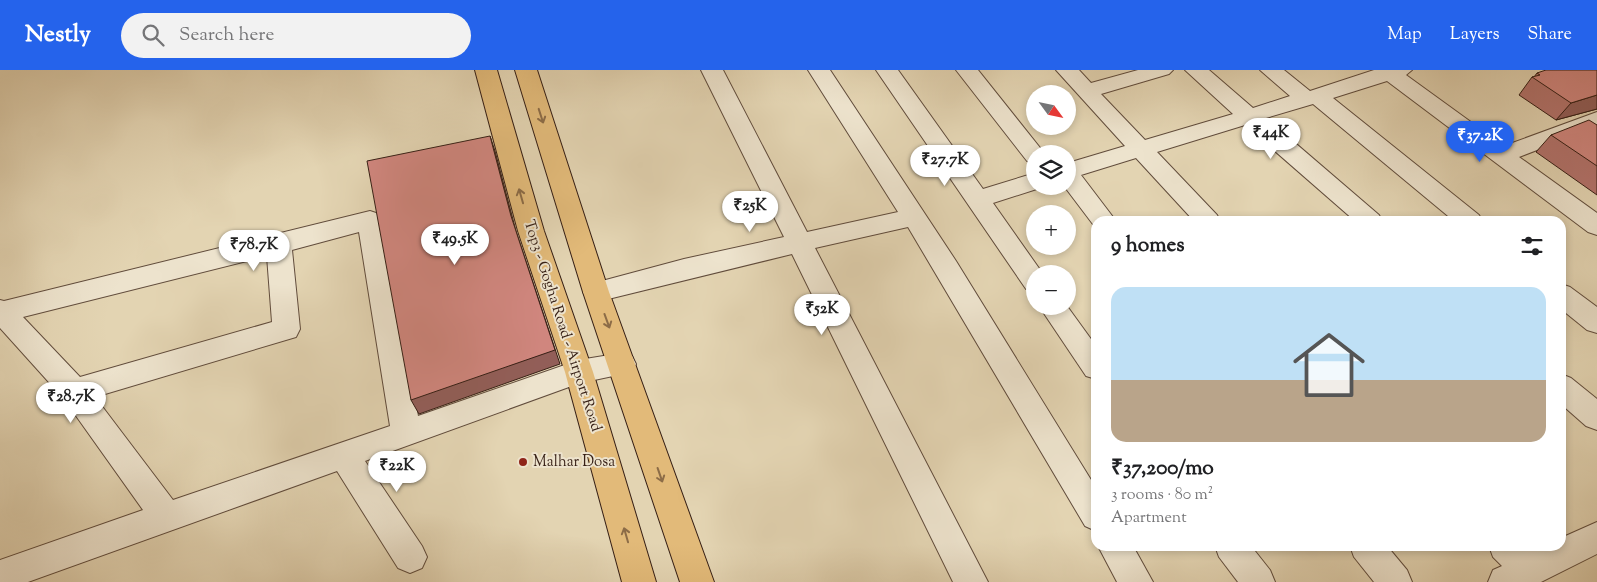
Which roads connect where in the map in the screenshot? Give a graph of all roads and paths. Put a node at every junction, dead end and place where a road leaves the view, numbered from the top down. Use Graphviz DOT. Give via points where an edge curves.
graph roads {
  1 [pos="486,70"];
  2 [pos="526,70"];
  3 [pos="712,70"];
  4 [pos="819,70"];
  5 [pos="887,70"];
  6 [pos="966,70"];
  7 [pos="1067,70"];
  8 [pos="1162,70"];
  9 [pos="1196,70"];
  10 [pos="1271,70"];
  11 [pos="1392,71"];
  12 [pos="1086,91"];
  13 [pos="1312,97"];
  14 [pos="1250,116"];
  15 [pos="1597,119"];
  16 [pos="1026,145"];
  17 [pos="1140,149"];
  18 [pos="1501,156"];
  19 [pos="1076,170"];
  20 [pos="1026,184"];
  21 [pos="1076,184"];
  22 [pos="977,199"];
  23 [pos="1100,216"];
  24 [pos="1203,216"];
  25 [pos="1364,216"];
  26 [pos="1464,216"];
  27 [pos="914,217"];
  28 [pos="1580,221"];
  29 [pos="799,243"];
  30 [pos="279,244"];
  31 [pos="1026,269"];
  32 [pos="596,292"];
  33 [pos="1566,298"];
  34 [pos="1,311"];
  35 [pos="1058,315"];
  36 [pos="1597,322"];
  37 [pos="1091,361"];
  38 [pos="622,364"];
  39 [pos="579,372"];
  40 [pos="1566,390"];
  41 [pos="74,391"];
  42 [pos="1597,417"];
  43 [pos="406,433"];
  44 [pos="344,455"];
  45 [pos="1091,508"];
  46 [pos="168,517"];
  47 [pos="1597,538"];
  48 [pos="1117,551"];
  49 [pos="1235,551"];
  50 [pos="1370,551"];
  51 [pos="1507,551"];
  52 [pos="410,557"];
  53 [pos="0,576"];
  54 [pos="1517,576"];
  55 [pos="640,582"];
  56 [pos="697,582"];
  57 [pos="971,582"];
  58 [pos="1136,582"];
  59 [pos="1258,582"];
  60 [pos="1395,582"];
  39 -- 1 [label="main road, Top3 - Gogha Road - Airport Road, one-way" via="531,231"];
  2 -- 32 [label="main road, one-way"];
  3 -- 29 [label="street"];
  4 -- 27 [label="street"];
  5 -- 22 [label="street"];
  6 -- 16 [label="street"];
  7 -- 12 [label="street"];
  8 -- 12 [label="street"];
  9 -- 14 [label="street"];
  10 -- 13 [label="street"];
  11 -- 13 [label="street"];
  11 -- 18 [label="street"];
  12 -- 17 [label="street"];
  13 -- 14 [label="street"];
  13 -- 26 [label="street"];
  14 -- 17 [label="street"];
  14 -- 25 [label="street"];
  15 -- 18 [label="street"];
  17 -- 19 [label="street"];
  17 -- 24 [label="street"];
  18 -- 28 [label="street"];
  20 -- 22 [label="street"];
  21 -- 23 [label="street"];
  22 -- 31 [label="street"];
  27 -- 29 [label="street"];
  27 -- 45 [label="street"];
  29 -- 32 [label="street"];
  29 -- 57 [label="street"];
  30 -- 34 [label="street"];
  30 -- 41 [label="street" via="286,329"];
  30 -- 43 [label="street" via="370,220"];
  32 -- 38 [label="main road, one-way"];
  33 -- 36 [label="street"];
  34 -- 41 [label="street"];
  35 -- 37 [label="street"];
  38 -- 39 [label="street"];
  38 -- 56 [label="main road, one-way"];
  39 -- 43 [label="street"];
  55 -- 39 [label="main road, Top3 - Gogha Road - Airport Road, one-way"];
  40 -- 42 [label="street"];
  41 -- 46 [label="street"];
  43 -- 44 [label="street"];
  44 -- 46 [label="street"];
  44 -- 52 [label="street"];
  46 -- 53 [label="street"];
  47 -- 54 [label="street"];
  48 -- 58 [label="street"];
  49 -- 59 [label="street"];
  50 -- 60 [label="street"];
  51 -- 54 [label="street"];
}
